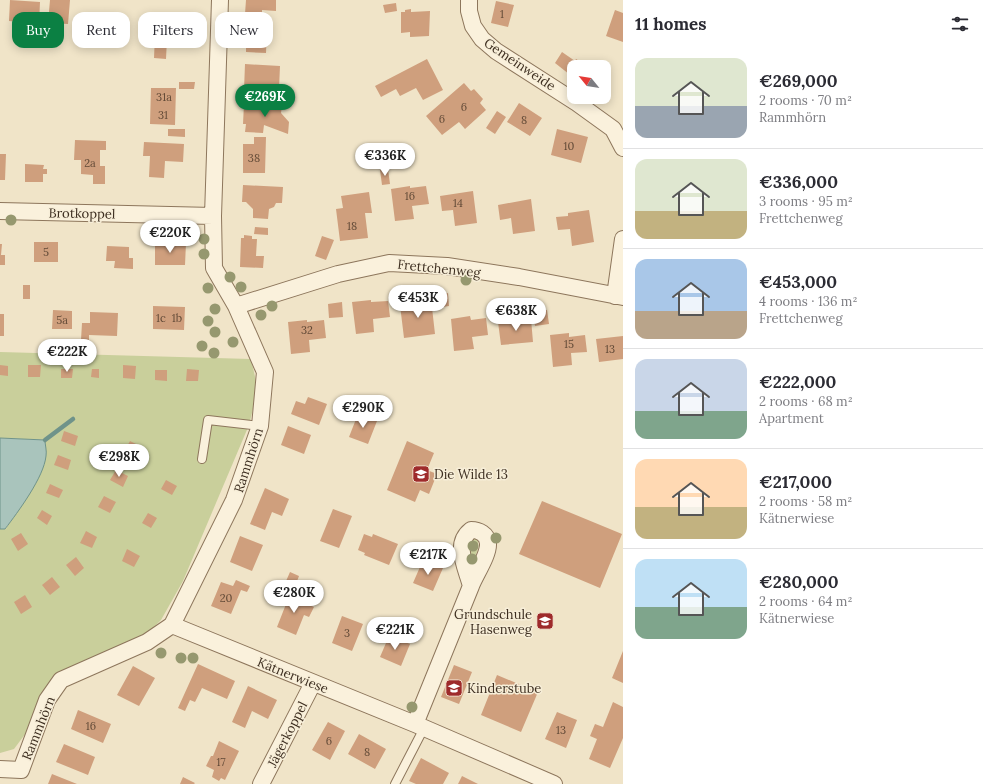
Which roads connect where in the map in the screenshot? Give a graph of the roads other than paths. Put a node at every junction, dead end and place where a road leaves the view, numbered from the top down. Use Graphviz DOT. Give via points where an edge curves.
graph roads {
  1 [pos="220,0"];
  2 [pos="469,0"];
  3 [pos="623,148"];
  4 [pos="0,211"];
  5 [pos="213,216"];
  6 [pos="623,239"];
  7 [pos="619,296"];
  8 [pos="236,306"];
  9 [pos="260,426"];
  10 [pos="202,459"];
  11 [pos="471,586"];
  12 [pos="172,625"];
  13 [pos="313,683"];
  14 [pos="420,726"];
  15 [pos="0,770"];
  16 [pos="18,777"];
  17 [pos="527,779"];
  18 [pos="261,784"];
  19 [pos="395,784"];
  20 [pos="554,784"];
  1 -- 5 [label="street, Rammhörn"];
  2 -- 3 [label="street, Gemeinweide" via="473,26 482,39 613,129"];
  4 -- 5 [label="street, Brotkoppel"];
  5 -- 8 [label="street, Rammhörn" via="214,268"];
  6 -- 7 [label="street"];
  7 -- 8 [label="street, Frettchenweg" via="447,266 389,263 338,274"];
  8 -- 9 [label="street, Rammhörn" via="265,372"];
  9 -- 10 [label="lane" via="208,420"];
  9 -- 12 [label="street, Rammhörn" via="234,500"];
  11 -- 14 [label="street"];
  12 -- 13 [label="street, Kätnerwiese"];
  12 -- 16 [label="street, Rammhörn" via="147,642 61,680 47,700"];
  13 -- 14 [label="street, Kätnerwiese"];
  13 -- 18 [label="street, Jägerkoppel"];
  14 -- 17 [label="street, Kätnerwiese"];
  14 -- 19 [label="lane"];
  15 -- 16 [label="street, Rammhörn"];
  17 -- 20 [label="street, Kätnerwiese"];
}
